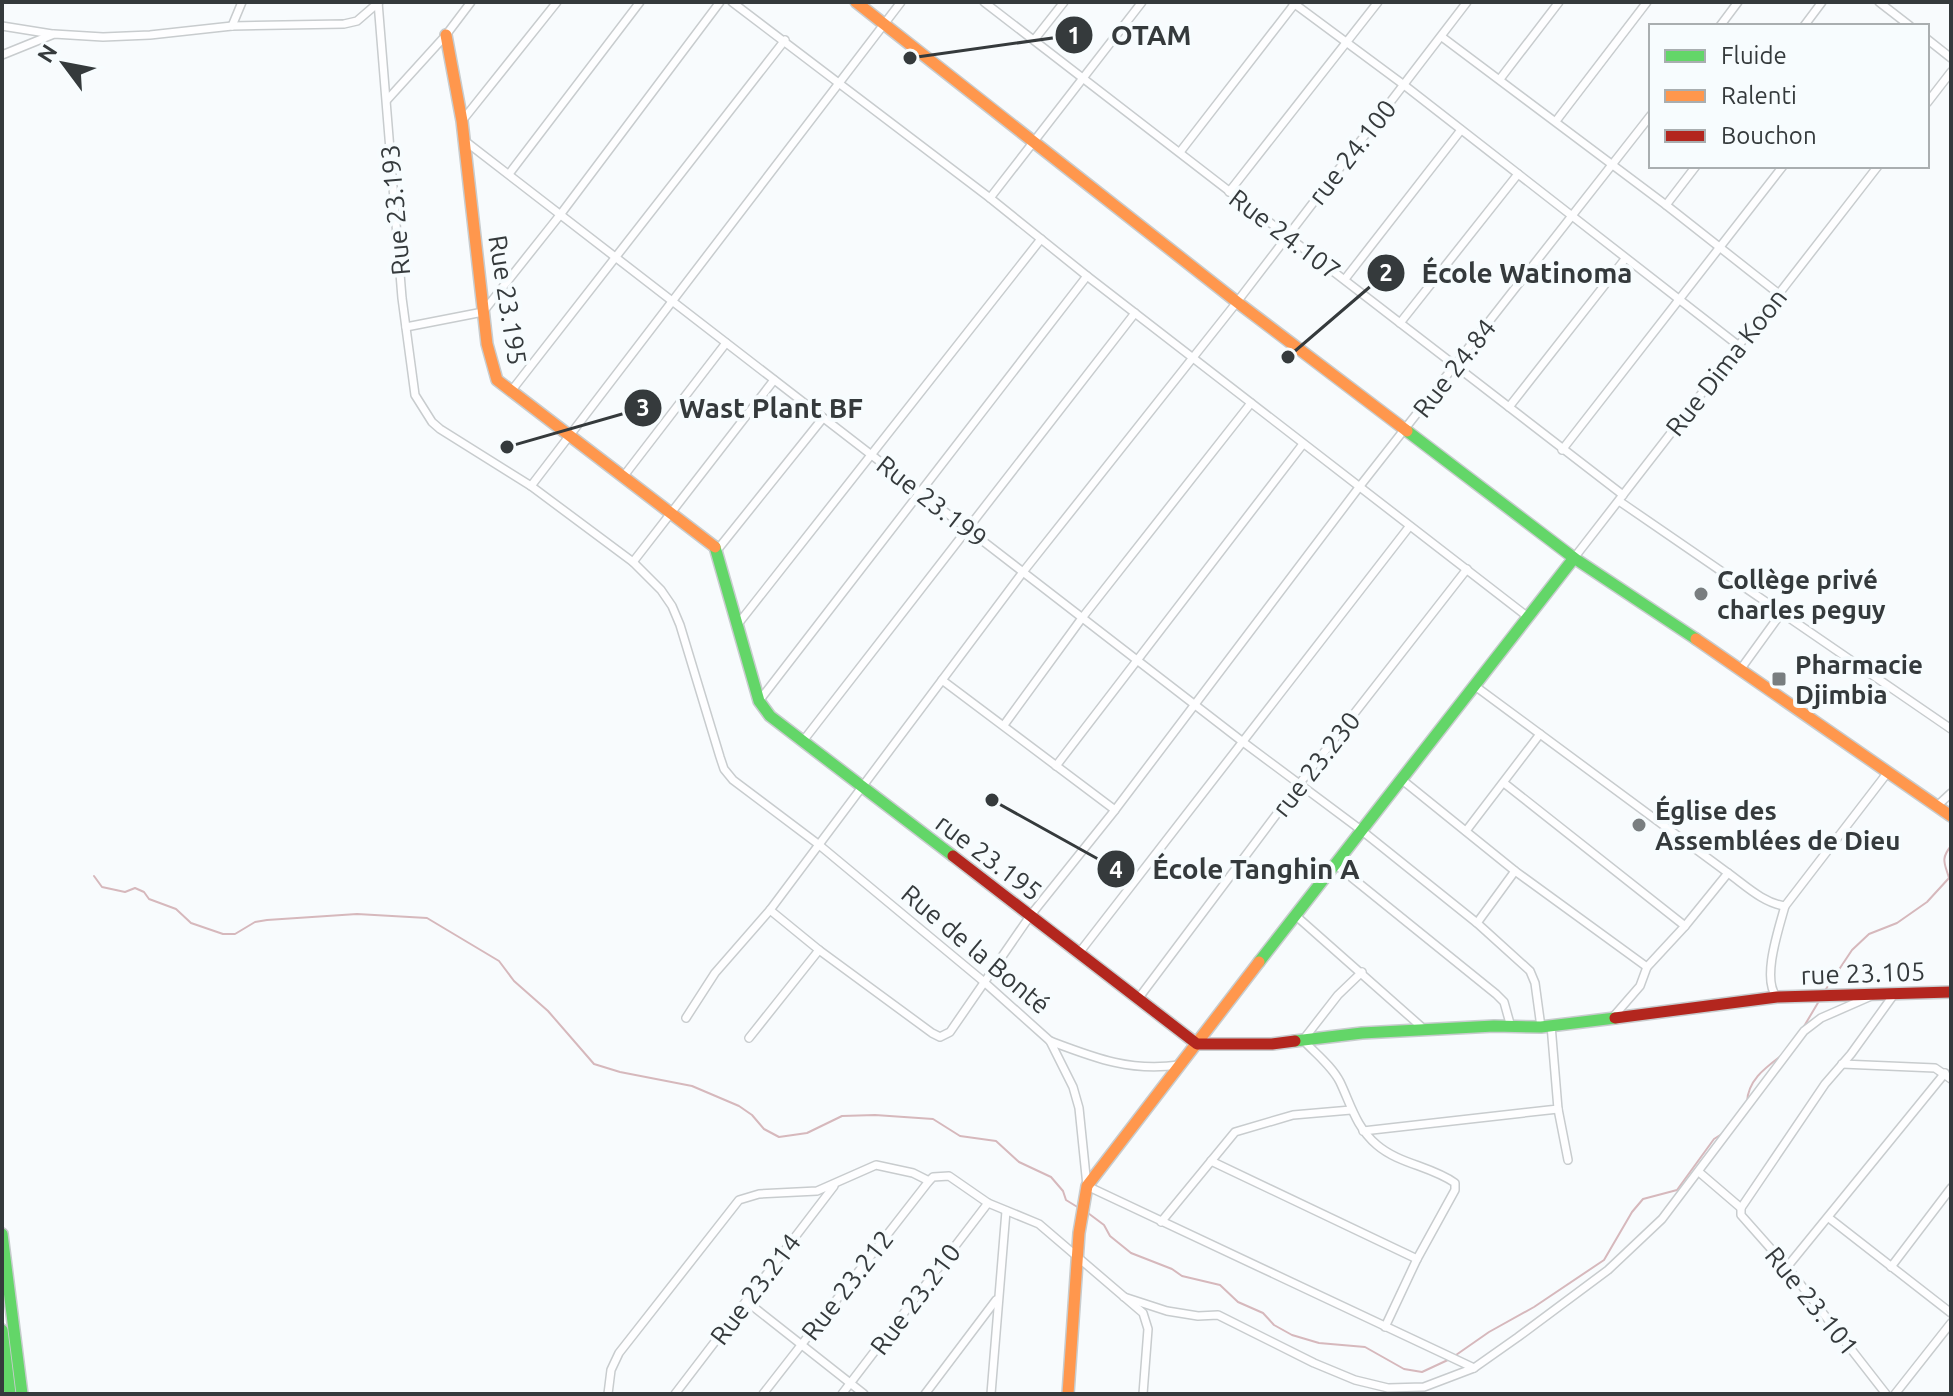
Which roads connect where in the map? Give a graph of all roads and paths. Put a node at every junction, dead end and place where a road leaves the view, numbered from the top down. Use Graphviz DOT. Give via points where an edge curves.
graph roads {
  1 [pos="242,2"];
  2 [pos="379,2"];
  3 [pos="471,2"];
  4 [pos="557,2"];
  5 [pos="640,2"];
  6 [pos="720,2"];
  7 [pos="732,2"];
  8 [pos="856,2"];
  9 [pos="901,2"];
  10 [pos="984,2"];
  11 [pos="1064,2"];
  12 [pos="1142,2"];
  13 [pos="1378,2"];
  14 [pos="1467,2"];
  15 [pos="1559,2"];
  16 [pos="1647,2"];
  17 [pos="1738,2"];
  18 [pos="1822,2"];
  19 [pos="1879,2"];
  20 [pos="1294,3"];
  21 [pos="1900,18"];
  22 [pos="884,23"];
  23 [pos="1722,24"];
  24 [pos="1806,24"];
  25 [pos="1895,24"];
  26 [pos="1908,24"];
  27 [pos="2,26"];
  28 [pos="232,26"];
  29 [pos="54,34"];
  30 [pos="446,35"];
  31 [pos="1442,37"];
  32 [pos="785,40"];
  33 [pos="1034,40"];
  34 [pos="1929,41"];
  35 [pos="1347,43"];
  36 [pos="2,55"];
  37 [pos="1951,58"];
  38 [pos="1951,72"];
  39 [pos="1083,78"];
  40 [pos="1500,79"];
  41 [pos="840,83"];
  42 [pos="1404,85"];
  43 [pos="387,100"];
  44 [pos="1929,100"];
  45 [pos="1649,118"];
  46 [pos="462,121"];
  47 [pos="1556,121"];
  48 [pos="1461,130"];
  49 [pos="465,141"];
  50 [pos="1032,142"];
  51 [pos="1180,152"];
  52 [pos="1613,165"];
  53 [pos="1694,168"];
  54 [pos="1781,168"];
  55 [pos="1876,168"];
  56 [pos="509,174"];
  57 [pos="1518,174"];
  58 [pos="1229,192"];
  59 [pos="990,198"];
  60 [pos="1666,205"];
  61 [pos="560,215"];
  62 [pos="1572,217"];
  63 [pos="1286,237"];
  64 [pos="1041,239"];
  65 [pos="1718,247"];
  66 [pos="615,258"];
  67 [pos="1625,259"];
  68 [pos="1087,276"];
  69 [pos="1345,279"];
  70 [pos="1779,294"];
  71 [pos="1678,298"];
  72 [pos="673,302"];
  73 [pos="1237,302"];
  74 [pos="483,312"];
  75 [pos="1135,313"];
  76 [pos="1400,323"];
  77 [pos="406,327"];
  78 [pos="726,343"];
  79 [pos="1739,346"];
  80 [pos="1193,358"];
  81 [pos="1456,367"];
  82 [pos="774,380"];
  83 [pos="512,390"];
  84 [pos="1251,403"];
  85 [pos="1509,407"];
  86 [pos="426,414"];
  87 [pos="823,418"];
  88 [pos="1405,430"];
  89 [pos="570,435"];
  90 [pos="1303,444"];
  91 [pos="1562,450"];
  92 [pos="872,455"];
  93 [pos="623,477"];
  94 [pos="531,486"];
  95 [pos="1360,486"];
  96 [pos="919,491"];
  97 [pos="1621,498"];
  98 [pos="671,513"];
  99 [pos="1409,527"];
  100 [pos="969,529"];
  101 [pos="718,549"];
  102 [pos="1574,558"];
  103 [pos="633,562"];
  104 [pos="1467,569"];
  105 [pos="1023,572"];
  106 [pos="1782,612"];
  107 [pos="1528,617"];
  108 [pos="1082,618"];
  109 [pos="738,624"];
  110 [pos="1139,659"];
  111 [pos="1740,670"];
  112 [pos="942,680"];
  113 [pos="1475,686"];
  114 [pos="759,701"];
  115 [pos="1195,704"];
  116 [pos="1004,725"];
  117 [pos="1951,729"];
  118 [pos="1540,734"];
  119 [pos="803,741"];
  120 [pos="1243,742"];
  121 [pos="1056,766"];
  122 [pos="1888,772"];
  123 [pos="1401,779"];
  124 [pos="1300,783"];
  125 [pos="1504,783"];
  126 [pos="862,787"];
  127 [pos="1951,793"];
  128 [pos="1937,806"];
  129 [pos="1115,810"];
  130 [pos="1951,816"];
  131 [pos="1361,830"];
  132 [pos="1466,831"];
  133 [pos="818,844"];
  134 [pos="1335,864"];
  135 [pos="1515,871"];
  136 [pos="1728,873"];
  137 [pos="1785,906"];
  138 [pos="770,910"];
  139 [pos="1295,915"];
  140 [pos="1030,916"];
  141 [pos="1477,923"];
  142 [pos="1685,926"];
  143 [pos="819,950"];
  144 [pos="1079,953"];
  145 [pos="1647,967"];
  146 [pos="1362,972"];
  147 [pos="983,981"];
  148 [pos="1951,992"];
  149 [pos="1895,993"];
  150 [pos="1876,994"];
  151 [pos="1777,997"];
  152 [pos="1138,999"];
  153 [pos="1613,1017"];
  154 [pos="686,1018"];
  155 [pos="1546,1026"];
  156 [pos="1511,1027"];
  157 [pos="1425,1030"];
  158 [pos="749,1038"];
  159 [pos="1303,1040"];
  160 [pos="1050,1041"];
  161 [pos="1197,1044"];
  162 [pos="1842,1064"];
  163 [pos="1180,1065"];
  164 [pos="1948,1076"];
  165 [pos="1558,1109"];
  166 [pos="1351,1110"];
  167 [pos="1363,1131"];
  168 [pos="1568,1160"];
  169 [pos="1211,1161"];
  170 [pos="1699,1172"];
  171 [pos="931,1179"];
  172 [pos="836,1184"];
  173 [pos="1951,1188"];
  174 [pos="1085,1190"];
  175 [pos="988,1203"];
  176 [pos="1741,1208"];
  177 [pos="1006,1211"];
  178 [pos="1829,1218"];
  179 [pos="1161,1222"];
  180 [pos="2,1234"];
  181 [pos="1077,1255"];
  182 [pos="1417,1259"];
  183 [pos="1787,1267"];
  184 [pos="1891,1267"];
  185 [pos="1124,1297"];
  186 [pos="997,1300"];
  187 [pos="746,1301"];
  188 [pos="1951,1313"];
  189 [pos="1951,1323"];
  190 [pos="1385,1327"];
  191 [pos="2,1330"];
  192 [pos="802,1344"];
  193 [pos="1474,1368"];
  194 [pos="851,1383"];
  195 [pos="10,1394"];
  196 [pos="22,1394"];
  197 [pos="608,1394"];
  198 [pos="675,1394"];
  199 [pos="763,1394"];
  200 [pos="842,1394"];
  201 [pos="864,1394"];
  202 [pos="925,1394"];
  203 [pos="991,1394"];
  204 [pos="1068,1394"];
  205 [pos="1143,1394"];
  206 [pos="1886,1394"];
  207 [pos="1895,1394"];
  1 -- 28 [label="street"];
  2 -- 28 [label="street" via="357,21 344,24"];
  2 -- 43 [label="street, Rue 23.193"];
  3 -- 30 [label="street"];
  4 -- 46 [label="street"];
  5 -- 56 [label="street"];
  6 -- 61 [label="street"];
  7 -- 32 [label="street"];
  8 -- 22 [label="street"];
  9 -- 22 [label="street"];
  10 -- 33 [label="street, Rue 24.107"];
  11 -- 33 [label="street"];
  12 -- 39 [label="street"];
  13 -- 35 [label="street"];
  14 -- 31 [label="street, rue 24.100"];
  15 -- 40 [label="street"];
  16 -- 47 [label="street"];
  17 -- 23 [label="street"];
  18 -- 24 [label="street"];
  19 -- 21 [label="street"];
  20 -- 35 [label="street"];
  20 -- 51 [label="street"];
  21 -- 25 [label="street"];
  21 -- 26 [label="street"];
  22 -- 41 [label="street"];
  22 -- 50 [label="street"];
  27 -- 29 [label="street"];
  28 -- 29 [label="street" via="150,35"];
  29 -- 36 [label="street"];
  30 -- 43 [label="street"];
  30 -- 46 [label="street, Rue 23.195"];
  31 -- 40 [label="street"];
  31 -- 42 [label="street, rue 24.100"];
  32 -- 41 [label="street"];
  32 -- 66 [label="street"];
  33 -- 39 [label="street, Rue 24.107"];
  34 -- 37 [label="street"];
  35 -- 42 [label="street"];
  35 -- 58 [label="street"];
  38 -- 44 [label="street"];
  39 -- 50 [label="street"];
  39 -- 51 [label="street, Rue 24.107"];
  40 -- 47 [label="street"];
  41 -- 59 [label="street"];
  41 -- 72 [label="street"];
  42 -- 48 [label="street"];
  42 -- 63 [label="street, rue 24.100"];
  43 -- 77 [label="street, Rue 23.193"];
  45 -- 52 [label="street, Rue 24.84"];
  46 -- 49 [label="street, Rue 23.195"];
  47 -- 52 [label="street"];
  48 -- 57 [label="street"];
  48 -- 69 [label="street"];
  49 -- 56 [label="street, Rue 23.199"];
  49 -- 74 [label="street, Rue 23.195"];
  50 -- 59 [label="street"];
  50 -- 73 [label="street"];
  51 -- 58 [label="street, Rue 24.107"];
  52 -- 60 [label="street"];
  52 -- 62 [label="street, Rue 24.84"];
  53 -- 60 [label="street"];
  54 -- 65 [label="street"];
  55 -- 70 [label="street, Rue Dima Koon"];
  56 -- 61 [label="street, Rue 23.199"];
  57 -- 62 [label="street"];
  57 -- 76 [label="street"];
  58 -- 63 [label="street, Rue 24.107"];
  59 -- 64 [label="street"];
  60 -- 65 [label="street"];
  61 -- 66 [label="street, Rue 23.199"];
  61 -- 74 [label="street"];
  62 -- 67 [label="street"];
  62 -- 81 [label="street, Rue 24.84"];
  63 -- 69 [label="street, Rue 24.107"];
  63 -- 73 [label="street, rue 24.100"];
  64 -- 68 [label="street"];
  64 -- 92 [label="street"];
  65 -- 70 [label="street"];
  65 -- 71 [label="street"];
  66 -- 72 [label="street, Rue 23.199"];
  66 -- 83 [label="street"];
  67 -- 71 [label="street"];
  67 -- 85 [label="street"];
  68 -- 75 [label="street"];
  68 -- 96 [label="street"];
  69 -- 76 [label="street, Rue 24.107"];
  70 -- 79 [label="street, Rue Dima Koon"];
  71 -- 79 [label="street"];
  71 -- 91 [label="street"];
  72 -- 78 [label="street, Rue 23.199"];
  72 -- 89 [label="street"];
  73 -- 80 [label="street, rue 24.100"];
  73 -- 88 [label="street"];
  74 -- 77 [label="street"];
  74 -- 83 [label="street, Rue 23.195" via="494,376"];
  75 -- 80 [label="street"];
  75 -- 100 [label="street"];
  76 -- 81 [label="street, Rue 24.107"];
  77 -- 86 [label="street, Rue 23.193" via="415,395"];
  78 -- 82 [label="street, Rue 23.199"];
  78 -- 93 [label="street"];
  79 -- 97 [label="street, Rue Dima Koon"];
  80 -- 84 [label="street"];
  80 -- 105 [label="street, rue 24.100"];
  81 -- 85 [label="street, Rue 24.107"];
  81 -- 88 [label="street, Rue 24.84"];
  82 -- 87 [label="street, Rue 23.199"];
  82 -- 98 [label="street"];
  83 -- 89 [label="street, Rue 23.195"];
  84 -- 90 [label="street"];
  84 -- 108 [label="street"];
  85 -- 91 [label="street, Rue 24.107"];
  86 -- 94 [label="street, Rue de la Bonté" via="454,440"];
  87 -- 92 [label="street, Rue 23.199"];
  87 -- 101 [label="street"];
  88 -- 95 [label="street, Rue 24.84"];
  88 -- 102 [label="street"];
  89 -- 93 [label="street, Rue 23.195"];
  89 -- 94 [label="street"];
  90 -- 95 [label="street"];
  90 -- 110 [label="street"];
  91 -- 97 [label="street, Rue 24.107"];
  92 -- 96 [label="street, Rue 23.199"];
  92 -- 109 [label="street"];
  93 -- 98 [label="street, Rue 23.195"];
  94 -- 103 [label="street, Rue de la Bonté"];
  95 -- 99 [label="street"];
  95 -- 115 [label="street, Rue 24.84"];
  96 -- 100 [label="street, Rue 23.199"];
  96 -- 114 [label="street"];
  97 -- 102 [label="street, Rue Dima Koon"];
  97 -- 106 [label="street, Rue 24.107"];
  98 -- 101 [label="street, Rue 23.195"];
  98 -- 103 [label="street"];
  99 -- 104 [label="street"];
  99 -- 120 [label="street"];
  100 -- 105 [label="street, Rue 23.199"];
  100 -- 119 [label="street"];
  101 -- 109 [label="street"];
  102 -- 107 [label="street"];
  102 -- 111 [label="street"];
  103 -- 133 [label="street, Rue de la Bonté" via="672,606 724,769"];
  104 -- 107 [label="street"];
  104 -- 124 [label="street, rue 23.230"];
  105 -- 108 [label="street, Rue 23.199"];
  105 -- 112 [label="street, rue 24.100"];
  106 -- 111 [label="street"];
  106 -- 117 [label="street, Rue 24.107"];
  107 -- 113 [label="street"];
  108 -- 110 [label="street, Rue 23.199"];
  108 -- 116 [label="street"];
  109 -- 114 [label="street"];
  110 -- 115 [label="street, Rue 23.199"];
  110 -- 121 [label="street"];
  111 -- 122 [label="street"];
  112 -- 116 [label="street"];
  112 -- 126 [label="street, rue 24.100"];
  113 -- 118 [label="street"];
  113 -- 123 [label="street"];
  114 -- 119 [label="street, rue 23.195"];
  115 -- 120 [label="street, Rue 23.199"];
  115 -- 129 [label="street, Rue 24.84"];
  116 -- 121 [label="street"];
  118 -- 125 [label="street"];
  118 -- 136 [label="street"];
  119 -- 126 [label="street, rue 23.195"];
  120 -- 124 [label="street, Rue 23.199"];
  120 -- 144 [label="street"];
  121 -- 129 [label="street"];
  122 -- 128 [label="street"];
  122 -- 137 [label="street"];
  123 -- 131 [label="street"];
  123 -- 132 [label="street"];
  124 -- 131 [label="street, Rue 23.199"];
  124 -- 152 [label="street, rue 23.230"];
  125 -- 132 [label="street"];
  125 -- 142 [label="street"];
  126 -- 133 [label="street, rue 24.100"];
  126 -- 140 [label="street, rue 23.195"];
  127 -- 128 [label="street"];
  128 -- 130 [label="street"];
  129 -- 140 [label="street, Rue 24.84"];
  131 -- 134 [label="street"];
  131 -- 141 [label="street, Rue 23.199"];
  132 -- 135 [label="street"];
  133 -- 138 [label="street, rue 24.100"];
  133 -- 147 [label="street, Rue de la Bonté"];
  134 -- 139 [label="street"];
  134 -- 156 [label="street" via="1496,994"];
  135 -- 141 [label="street"];
  135 -- 145 [label="street"];
  136 -- 137 [label="street" via="1770,902"];
  136 -- 142 [label="street"];
  137 -- 151 [label="street" via="1770,983"];
  138 -- 143 [label="street"];
  138 -- 154 [label="street, rue 24.100" via="724,961"];
  139 -- 146 [label="street"];
  139 -- 161 [label="street"];
  140 -- 144 [label="street, rue 23.195"];
  140 -- 147 [label="street, Rue 24.84"];
  141 -- 155 [label="street, Rue 23.199" via="1530,971"];
  142 -- 145 [label="street"];
  143 -- 147 [label="street, Rue 24.84" via="940,1037 950,1032"];
  143 -- 158 [label="street"];
  144 -- 152 [label="street, rue 23.195"];
  145 -- 153 [label="street" via="1640,986"];
  146 -- 157 [label="street"];
  146 -- 159 [label="street"];
  147 -- 160 [label="street, Rue de la Bonté"];
  148 -- 149 [label="street, rue 23.105"];
  149 -- 150 [label="street, rue 23.105"];
  149 -- 162 [label="street"];
  150 -- 151 [label="street, rue 23.105"];
  150 -- 170 [label="street" via="1804,1031"];
  151 -- 153 [label="street, rue 23.105"];
  152 -- 161 [label="street, rue 23.195"];
  153 -- 155 [label="street, rue 23.105"];
  155 -- 156 [label="street, rue 23.105"];
  155 -- 165 [label="street, Rue 23.199"];
  156 -- 157 [label="street, rue 23.105"];
  157 -- 159 [label="street, rue 23.105"];
  159 -- 161 [label="street, rue 23.105"];
  159 -- 166 [label="street" via="1339,1079"];
  160 -- 163 [label="street" via="1128,1067"];
  160 -- 174 [label="street, Rue de la Bonté" via="1079,1108"];
  161 -- 163 [label="street"];
  162 -- 164 [label="street" via="1922,1067"];
  162 -- 176 [label="street"];
  163 -- 174 [label="street"];
  164 -- 178 [label="street"];
  165 -- 167 [label="street"];
  165 -- 168 [label="street, Rue 23.199"];
  166 -- 167 [label="street"];
  166 -- 169 [label="street" via="1293,1115 1241,1129"];
  167 -- 182 [label="street" via="1391,1155 1455,1183"];
  169 -- 179 [label="street"];
  169 -- 182 [label="street"];
  170 -- 176 [label="street, Rue 23.101"];
  170 -- 193 [label="street" via="1662,1219 1608,1270"];
  171 -- 172 [label="street" via="876,1165"];
  171 -- 175 [label="street" via="949,1176"];
  171 -- 192 [label="street, Rue 23.212"];
  172 -- 187 [label="street, Rue 23.214"];
  172 -- 197 [label="street" via="810,1193 759,1194 739,1200 619,1353"];
  173 -- 184 [label="street"];
  174 -- 179 [label="street"];
  174 -- 181 [label="street, Rue de la Bonté"];
  175 -- 177 [label="street"];
  175 -- 194 [label="street, Rue 23.210"];
  176 -- 183 [label="street, Rue 23.101" via="1741,1215"];
  177 -- 181 [label="street" via="1039,1224"];
  177 -- 186 [label="street"];
  178 -- 183 [label="street"];
  178 -- 184 [label="street"];
  179 -- 190 [label="street"];
  180 -- 196 [label="street"];
  181 -- 185 [label="street"];
  181 -- 204 [label="street, Rue de la Bonté"];
  182 -- 190 [label="street"];
  183 -- 206 [label="street, Rue 23.101"];
  184 -- 188 [label="street"];
  185 -- 193 [label="street" via="1167,1311 1218,1315 1314,1363 1388,1388 1424,1387"];
  185 -- 205 [label="street" via="1148,1323"];
  186 -- 202 [label="street"];
  186 -- 203 [label="street"];
  187 -- 192 [label="street"];
  187 -- 198 [label="street, Rue 23.214"];
  189 -- 207 [label="street"];
  190 -- 193 [label="street"];
  191 -- 195 [label="street"];
  192 -- 194 [label="street"];
  192 -- 199 [label="street, Rue 23.212"];
  194 -- 200 [label="street, Rue 23.210"];
  194 -- 201 [label="street"];
}
